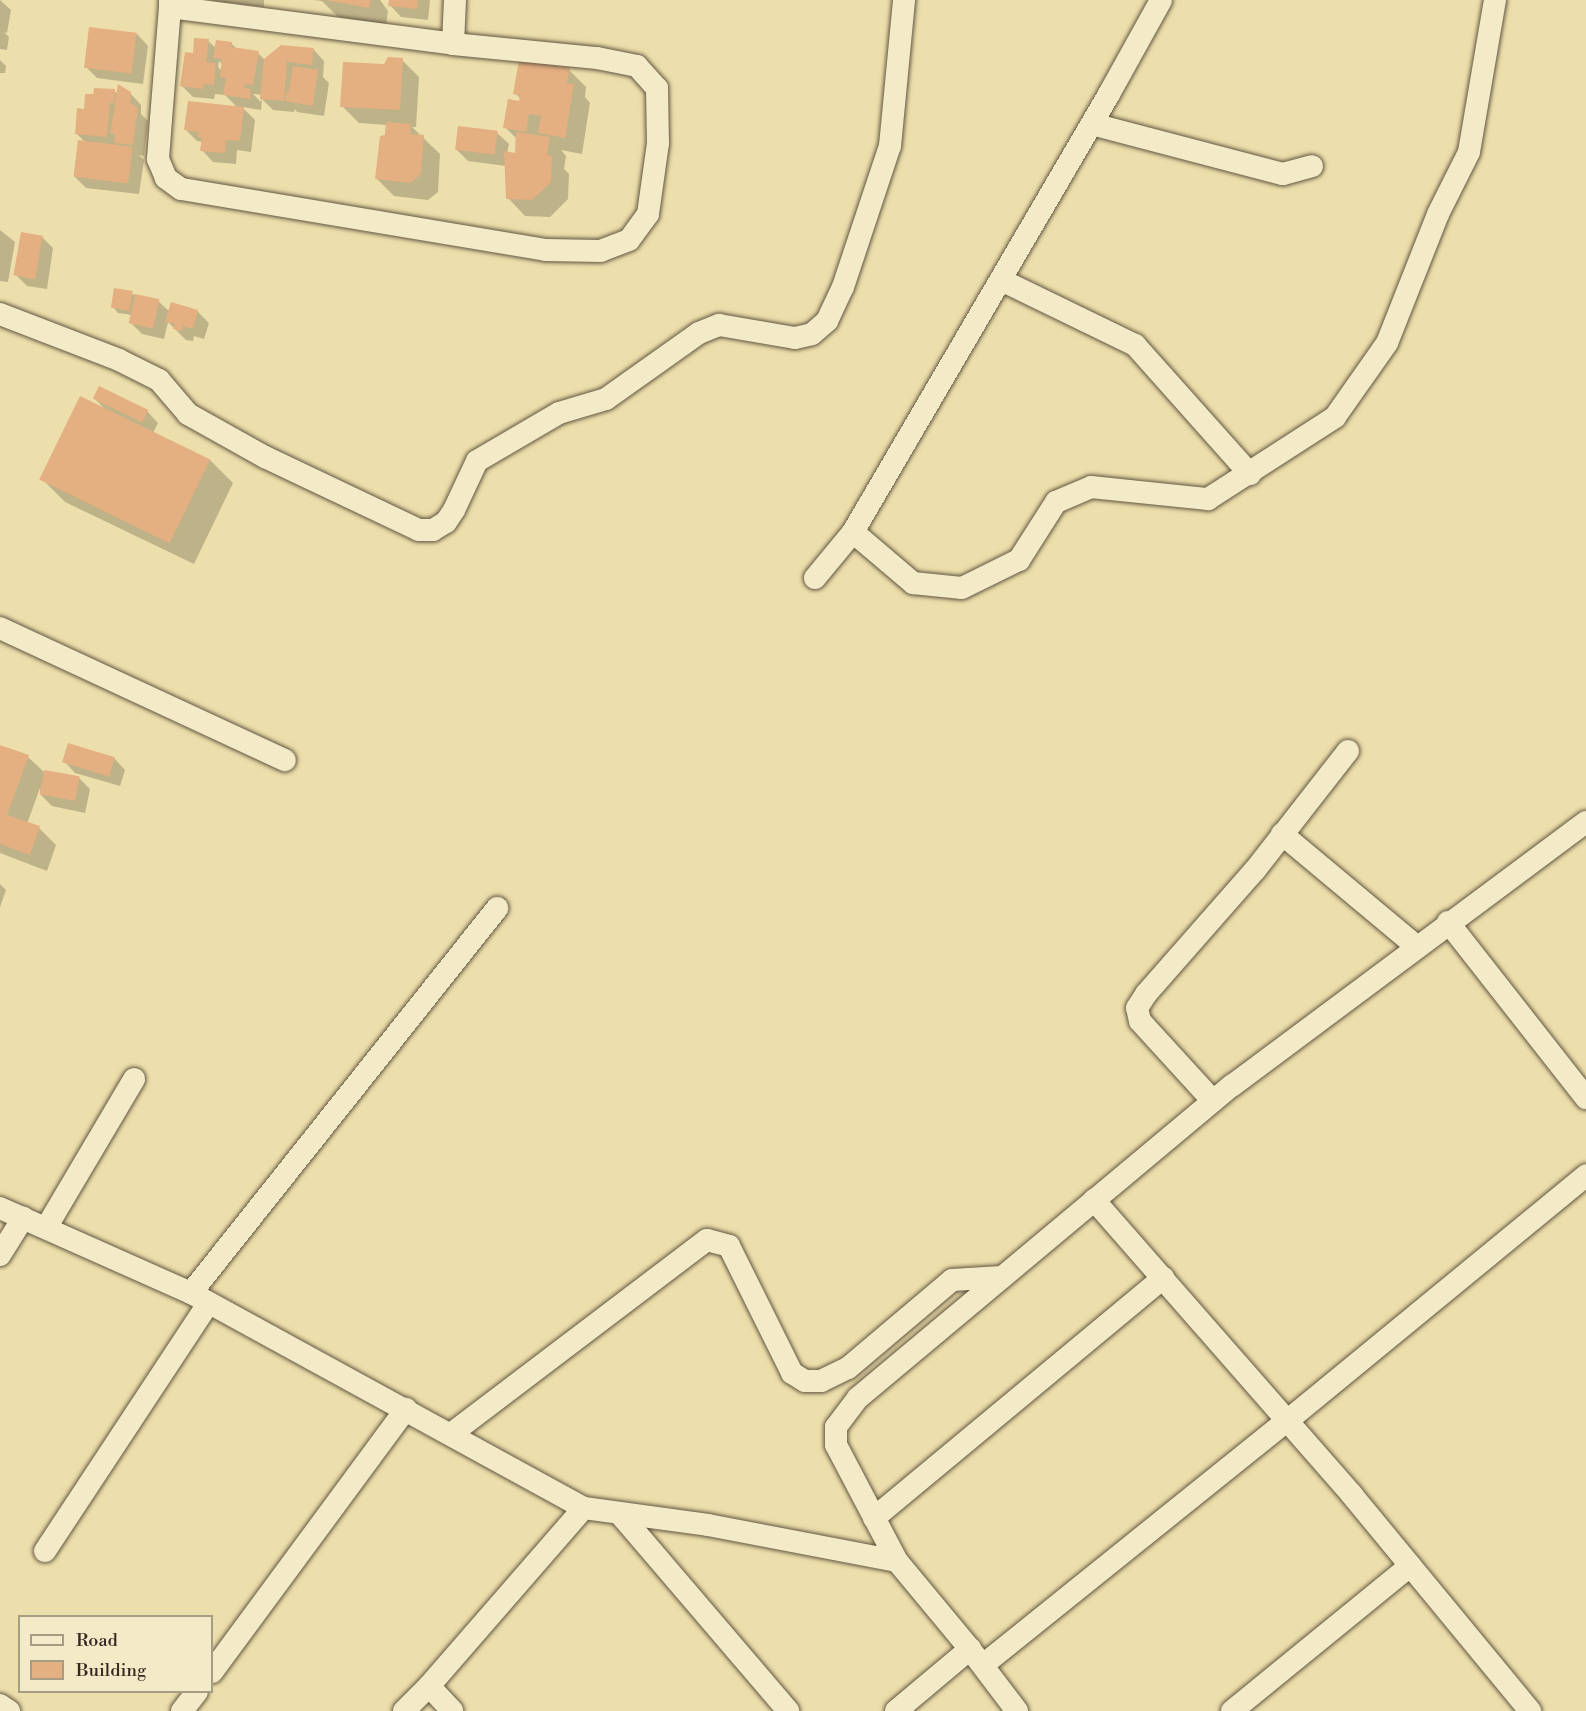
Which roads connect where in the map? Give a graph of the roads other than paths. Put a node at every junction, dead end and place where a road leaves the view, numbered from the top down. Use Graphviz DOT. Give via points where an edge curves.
graph roads {
  1 [pos="455,0"];
  2 [pos="904,0"];
  3 [pos="1161,0"];
  4 [pos="1495,0"];
  5 [pos="170,3"];
  6 [pos="453,44"];
  7 [pos="1092,124"];
  8 [pos="1312,166"];
  9 [pos="1001,280"];
  10 [pos="0,314"];
  11 [pos="1250,474"];
  12 [pos="853,532"];
  13 [pos="815,578"];
  14 [pos="0,628"];
  15 [pos="1348,751"];
  16 [pos="285,760"];
  17 [pos="1586,822"];
  18 [pos="1282,834"];
  19 [pos="497,908"];
  20 [pos="1448,922"];
  21 [pos="1416,946"];
  22 [pos="134,1078"];
  23 [pos="1586,1098"];
  24 [pos="1213,1101"];
  25 [pos="1586,1175"];
  26 [pos="1094,1200"];
  27 [pos="0,1208"];
  28 [pos="22,1218"];
  29 [pos="46,1228"];
  30 [pos="0,1255"];
  31 [pos="1002,1276"];
  32 [pos="1163,1278"];
  33 [pos="200,1299"];
  34 [pos="406,1409"];
  35 [pos="1287,1421"];
  36 [pos="451,1434"];
  37 [pos="584,1508"];
  38 [pos="620,1514"];
  39 [pos="874,1518"];
  40 [pos="45,1551"];
  41 [pos="897,1561"];
  42 [pos="1410,1566"];
  43 [pos="976,1657"];
  44 [pos="213,1671"];
  45 [pos="429,1686"];
  46 [pos="196,1693"];
  47 [pos="0,1705"];
  48 [pos="9,1711"];
  49 [pos="182,1711"];
  50 [pos="404,1711"];
  51 [pos="452,1711"];
  52 [pos="788,1711"];
  53 [pos="896,1711"];
  54 [pos="1017,1711"];
  55 [pos="1232,1711"];
  56 [pos="1530,1711"];
  1 -- 6 [label="street"];
  2 -- 10 [label="street" via="890,146 843,287 827,321 812,334 795,338 718,325 699,333 606,399 559,413 477,462 454,510 446,522 433,530 419,530 265,457 188,414 159,380 119,360"];
  3 -- 7 [label="street"];
  4 -- 11 [label="street" via="1469,152 1438,214 1387,343 1335,417"];
  5 -- 6 [label="street"];
  5 -- 6 [label="street" via="158,159 166,178 181,189 546,250 601,251 629,240 648,214 658,142 657,88 637,66 597,58"];
  7 -- 8 [label="street" via="1283,174"];
  7 -- 9 [label="street"];
  9 -- 11 [label="street" via="1135,345"];
  9 -- 12 [label="street"];
  11 -- 12 [label="street" via="1208,499 1091,487 1056,502 1019,560 962,588 914,583"];
  12 -- 13 [label="street"];
  14 -- 16 [label="street"];
  15 -- 18 [label="street"];
  17 -- 20 [label="street"];
  18 -- 21 [label="street"];
  18 -- 24 [label="street" via="1137,1008 1140,1021"];
  19 -- 33 [label="street"];
  20 -- 21 [label="street"];
  20 -- 23 [label="street"];
  21 -- 24 [label="street"];
  22 -- 29 [label="street"];
  24 -- 26 [label="street"];
  25 -- 35 [label="street"];
  26 -- 31 [label="street"];
  26 -- 32 [label="street"];
  27 -- 28 [label="street"];
  28 -- 29 [label="street"];
  28 -- 30 [label="street"];
  29 -- 33 [label="street"];
  31 -- 36 [label="street" via="951,1280 848,1368 821,1381 805,1381 792,1373 729,1246 707,1240"];
  31 -- 39 [label="street" via="858,1398 836,1427 836,1445"];
  32 -- 35 [label="street"];
  32 -- 39 [label="street"];
  33 -- 34 [label="street"];
  33 -- 40 [label="street"];
  34 -- 36 [label="street"];
  34 -- 44 [label="street"];
  35 -- 42 [label="street"];
  35 -- 43 [label="street"];
  36 -- 37 [label="street"];
  37 -- 38 [label="street"];
  37 -- 45 [label="street"];
  38 -- 41 [label="street" via="708,1525"];
  38 -- 52 [label="street"];
  39 -- 41 [label="street"];
  41 -- 43 [label="street"];
  42 -- 55 [label="street"];
  42 -- 56 [label="street"];
  43 -- 53 [label="street"];
  43 -- 54 [label="street"];
  45 -- 50 [label="street"];
  45 -- 51 [label="street"];
  46 -- 49 [label="street"];
  47 -- 48 [label="street"];
}
